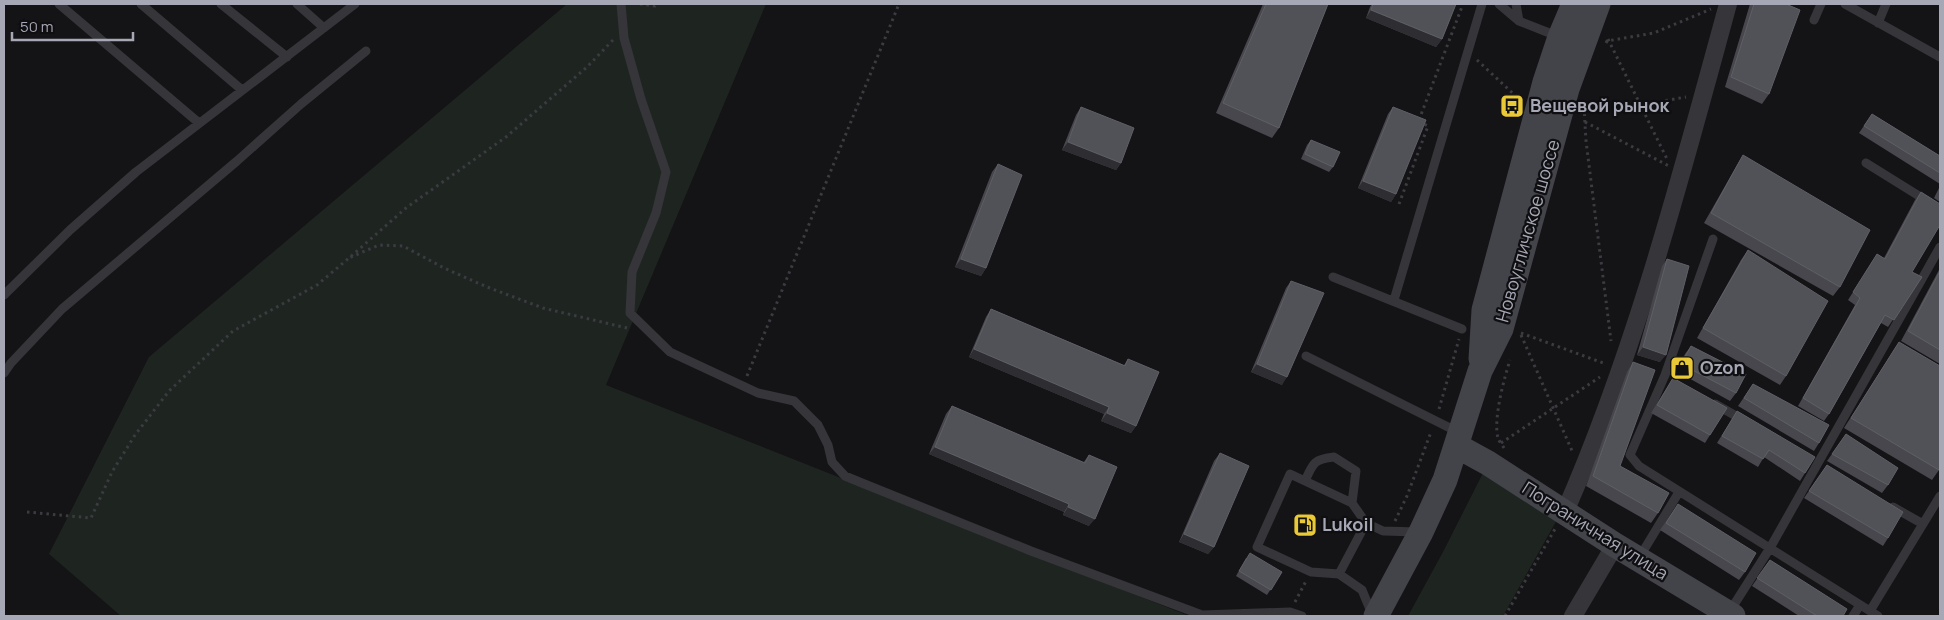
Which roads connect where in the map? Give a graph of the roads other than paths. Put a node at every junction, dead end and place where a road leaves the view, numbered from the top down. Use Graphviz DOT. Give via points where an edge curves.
graph roads {
  1 [pos="59,4"];
  2 [pos="141,4"];
  3 [pos="221,4"];
  4 [pos="297,4"];
  5 [pos="355,4"];
  6 [pos="621,4"];
  7 [pos="1482,4"];
  8 [pos="1498,4"];
  9 [pos="1516,4"];
  10 [pos="1574,4"];
  11 [pos="1598,4"];
  12 [pos="1822,4"];
  13 [pos="1845,4"];
  14 [pos="1886,4"];
  15 [pos="1721,6"];
  16 [pos="1814,20"];
  17 [pos="1519,21"];
  18 [pos="1878,23"];
  19 [pos="324,28"];
  20 [pos="1560,37"];
  21 [pos="366,51"];
  22 [pos="287,57"];
  23 [pos="1940,57"];
  24 [pos="242,90"];
  25 [pos="198,123"];
  26 [pos="1866,163"];
  27 [pos="1940,210"];
  28 [pos="1713,239"];
  29 [pos="1940,247"];
  30 [pos="1333,277"];
  31 [pos="4,295"];
  32 [pos="1394,300"];
  33 [pos="1462,329"];
  34 [pos="1306,356"];
  35 [pos="1480,371"];
  36 [pos="4,373"];
  37 [pos="1708,400"];
  38 [pos="1750,424"];
  39 [pos="1459,439"];
  40 [pos="1810,458"];
  41 [pos="1822,465"];
  42 [pos="1304,481"];
  43 [pos="1679,492"];
  44 [pos="1940,496"];
  45 [pos="1883,501"];
  46 [pos="1352,503"];
  47 [pos="1564,514"];
  48 [pos="1366,523"];
  49 [pos="1923,524"];
  50 [pos="1421,532"];
  51 [pos="1615,546"];
  52 [pos="1770,548"];
  53 [pos="1639,560"];
  54 [pos="1339,574"];
  55 [pos="1860,605"];
  56 [pos="1870,611"];
  57 [pos="1731,615"];
  58 [pos="1302,616"];
  59 [pos="1374,616"];
  60 [pos="1573,616"];
  61 [pos="1853,616"];
  62 [pos="1878,616"];
  1 -- 25 [label="lane"];
  2 -- 24 [label="lane"];
  3 -- 22 [label="lane"];
  4 -- 19 [label="lane"];
  5 -- 19 [label="lane"];
  6 -- 58 [label="lane" via="641,99 666,172 656,213 632,272 630,313 670,352 758,393 794,400 818,425 832,462 845,476 1202,615 1290,612"];
  7 -- 32 [label="lane"];
  8 -- 17 [label="lane"];
  9 -- 17 [label="lane"];
  10 -- 20 [label="main road, Новоугличское шоссе"];
  11 -- 35 [label="main road, Новоугличское шоссе" via="1567,89 1501,329"];
  12 -- 16 [label="lane"];
  13 -- 18 [label="lane"];
  14 -- 18 [label="lane"];
  15 -- 47 [label="street" via="1704,94 1633,335"];
  17 -- 20 [label="lane"];
  18 -- 23 [label="lane"];
  19 -- 22 [label="lane"];
  20 -- 35 [label="main road, Новоугличское шоссе" via="1484,310"];
  21 -- 36 [label="lane" via="62,308"];
  22 -- 24 [label="lane"];
  24 -- 25 [label="lane"];
  25 -- 31 [label="lane" via="70,230"];
  26 -- 27 [label="lane"];
  28 -- 43 [label="lane" via="1669,378 1630,455 1639,466"];
  29 -- 41 [label="lane"];
  30 -- 32 [label="lane"];
  32 -- 33 [label="lane"];
  34 -- 39 [label="lane"];
  35 -- 39 [label="main road, Новоугличское шоссе"];
  37 -- 38 [label="lane"];
  39 -- 47 [label="main road, Пограничная улица" via="1488,463"];
  39 -- 50 [label="main road, Новоугличское шоссе" via="1445,480"];
  40 -- 41 [label="lane"];
  41 -- 52 [label="lane"];
  42 -- 46 [label="lane"];
  42 -- 46 [label="lane" via="1312,464 1320,458 1334,457 1356,471"];
  42 -- 54 [label="lane" via="1290,474 1257,547 1311,572"];
  43 -- 52 [label="lane"];
  43 -- 53 [label="lane"];
  44 -- 49 [label="lane"];
  45 -- 49 [label="lane"];
  46 -- 48 [label="lane"];
  47 -- 51 [label="main road, Пограничная улица"];
  48 -- 50 [label="lane" via="1383,531"];
  48 -- 54 [label="lane"];
  49 -- 56 [label="lane"];
  50 -- 59 [label="main road, Новоугличское шоссе"];
  51 -- 53 [label="main road, Пограничная улица"];
  51 -- 60 [label="street"];
  52 -- 55 [label="lane"];
  52 -- 57 [label="lane"];
  53 -- 57 [label="main road, Пограничная улица"];
  54 -- 59 [label="lane" via="1362,590"];
  55 -- 56 [label="lane"];
  55 -- 61 [label="lane"];
  56 -- 62 [label="lane"];
}
